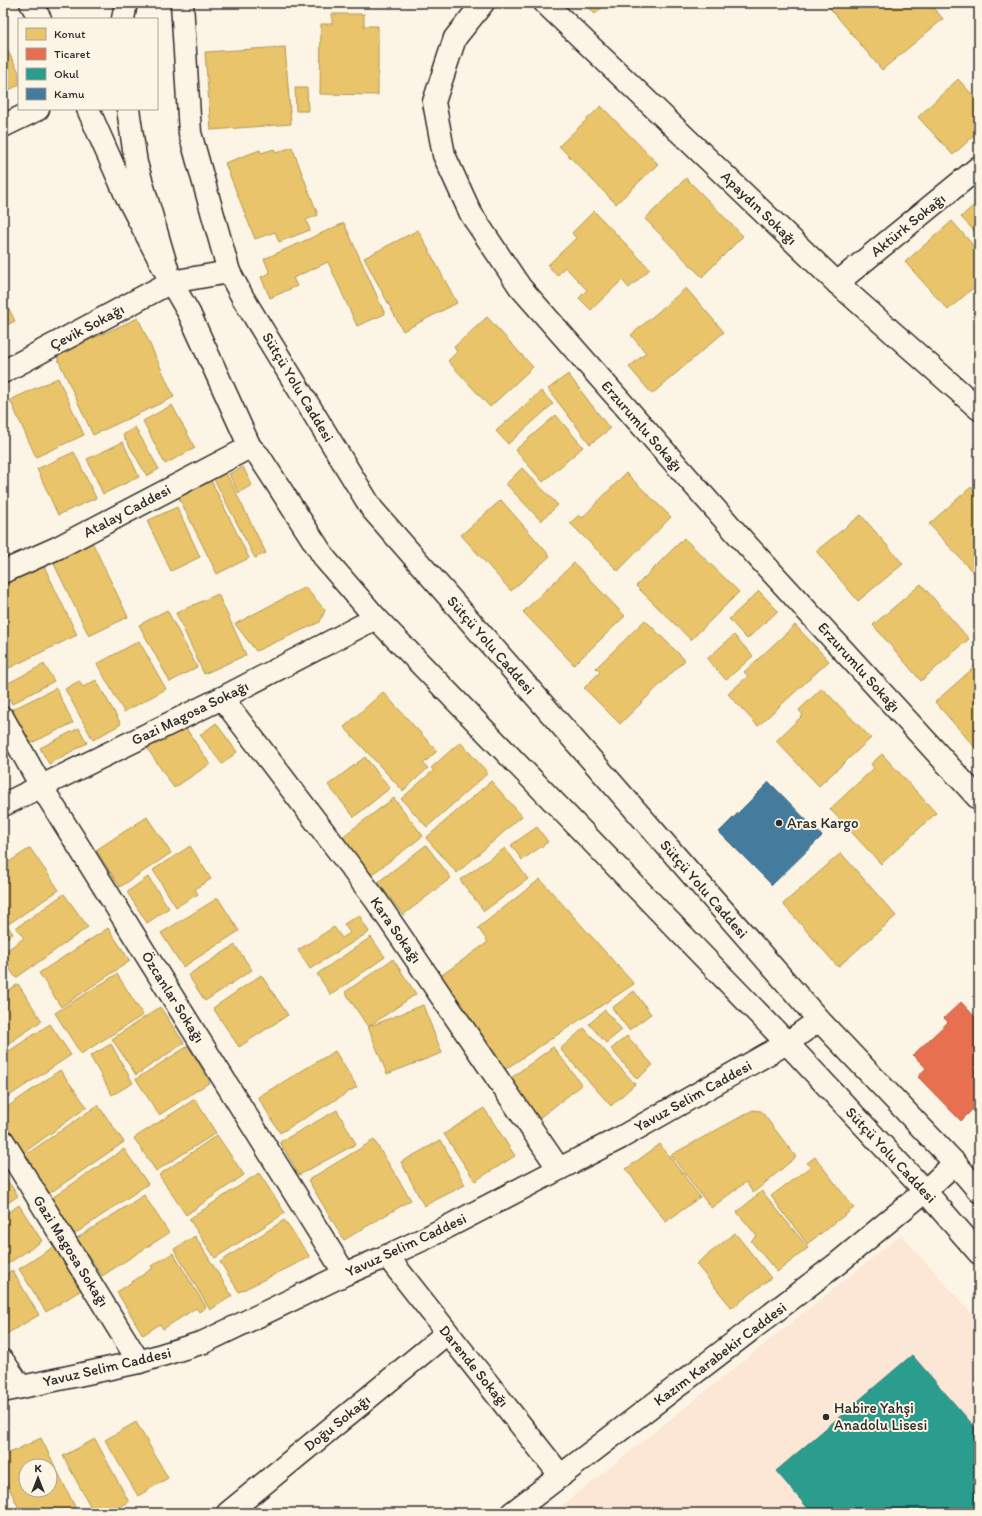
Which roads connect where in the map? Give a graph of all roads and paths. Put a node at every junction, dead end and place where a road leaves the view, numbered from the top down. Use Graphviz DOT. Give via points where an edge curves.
graph roads {
  1 [pos="31,3"];
  2 [pos="126,3"];
  3 [pos="182,3"];
  4 [pos="483,3"];
  5 [pos="545,3"];
  6 [pos="39,18"];
  7 [pos="123,18"];
  8 [pos="36,110"];
  9 [pos="88,110"];
  10 [pos="128,110"];
  11 [pos="3,126"];
  12 [pos="979,167"];
  13 [pos="229,272"];
  14 [pos="171,282"];
  15 [pos="837,283"];
  16 [pos="3,372"];
  17 [pos="979,409"];
  18 [pos="250,447"];
  19 [pos="3,572"];
  20 [pos="376,618"];
  21 [pos="222,698"];
  22 [pos="3,718"];
  23 [pos="41,786"];
  24 [pos="979,799"];
  25 [pos="3,805"];
  26 [pos="819,1020"];
  27 [pos="787,1043"];
  28 [pos="3,1141"];
  29 [pos="955,1163"];
  30 [pos="559,1169"];
  31 [pos="925,1191"];
  32 [pos="979,1191"];
  33 [pos="979,1252"];
  34 [pos="387,1256"];
  35 [pos="345,1274"];
  36 [pos="447,1333"];
  37 [pos="3,1361"];
  38 [pos="139,1362"];
  39 [pos="12,1389"];
  40 [pos="561,1476"];
  41 [pos="228,1513"];
  42 [pos="512,1513"];
  1 -- 6 [label="street"];
  2 -- 7 [label="street"];
  3 -- 13 [label="street, Sütçü Yolu Caddesi" via="190,133"];
  4 -- 24 [label="street, Erzurumlu Sokağı" via="455,38 434,102 444,155 471,214 525,293 746,544"];
  5 -- 15 [label="street, Apaydın Sokağı"];
  8 -- 11 [label="street"];
  9 -- 14 [label="street, Sütçü Yolu Caddesi" via="126,195"];
  10 -- 14 [label="street, Sütçü Yolu Caddesi" via="136,163"];
  12 -- 15 [label="street, Aktürk Sokağı"];
  13 -- 14 [label="street, Çevik Sokağı"];
  13 -- 26 [label="street, Sütçü Yolu Caddesi" via="372,508"];
  14 -- 16 [label="street, Çevik Sokağı"];
  14 -- 18 [label="street, Sütçü Yolu Caddesi" via="189,313"];
  15 -- 17 [label="street, Apaydın Sokağı"];
  18 -- 19 [label="street, Atalay Caddesi" via="57,548"];
  18 -- 20 [label="street, Sütçü Yolu Caddesi" via="259,456 326,560"];
  20 -- 21 [label="street, Gazi Magosa Sokağı"];
  20 -- 27 [label="street, Sütçü Yolu Caddesi"];
  21 -- 23 [label="street, Gazi Magosa Sokağı"];
  21 -- 30 [label="street, Kara Sokağı" via="375,899"];
  22 -- 23 [label="street, Özcanlar Sokağı"];
  23 -- 25 [label="street, Gazi Magosa Sokağı"];
  23 -- 35 [label="street, Özcanlar Sokağı"];
  26 -- 27 [label="street, Yavuz Selim Caddesi"];
  26 -- 29 [label="street, Sütçü Yolu Caddesi"];
  27 -- 30 [label="street, Yavuz Selim Caddesi" via="620,1138"];
  27 -- 31 [label="street, Sütçü Yolu Caddesi"];
  28 -- 38 [label="street, Gazi Magosa Sokağı"];
  29 -- 31 [label="street, Kazım Karabekir Caddesi"];
  29 -- 32 [label="street, Sütçü Yolu Caddesi"];
  30 -- 34 [label="street, Yavuz Selim Caddesi"];
  31 -- 33 [label="street, Sütçü Yolu Caddesi"];
  31 -- 40 [label="street, Kazım Karabekir Caddesi" via="838,1263"];
  34 -- 35 [label="street, Yavuz Selim Caddesi"];
  34 -- 36 [label="street, Darende Sokağı"];
  35 -- 38 [label="street, Yavuz Selim Caddesi" via="204,1342"];
  36 -- 40 [label="street, Darende Sokağı"];
  36 -- 41 [label="street, Doğu Sokağı"];
  37 -- 39 [label="street"];
  38 -- 39 [label="street, Yavuz Selim Caddesi"];
  40 -- 42 [label="street, Kazım Karabekir Caddesi"];
}
